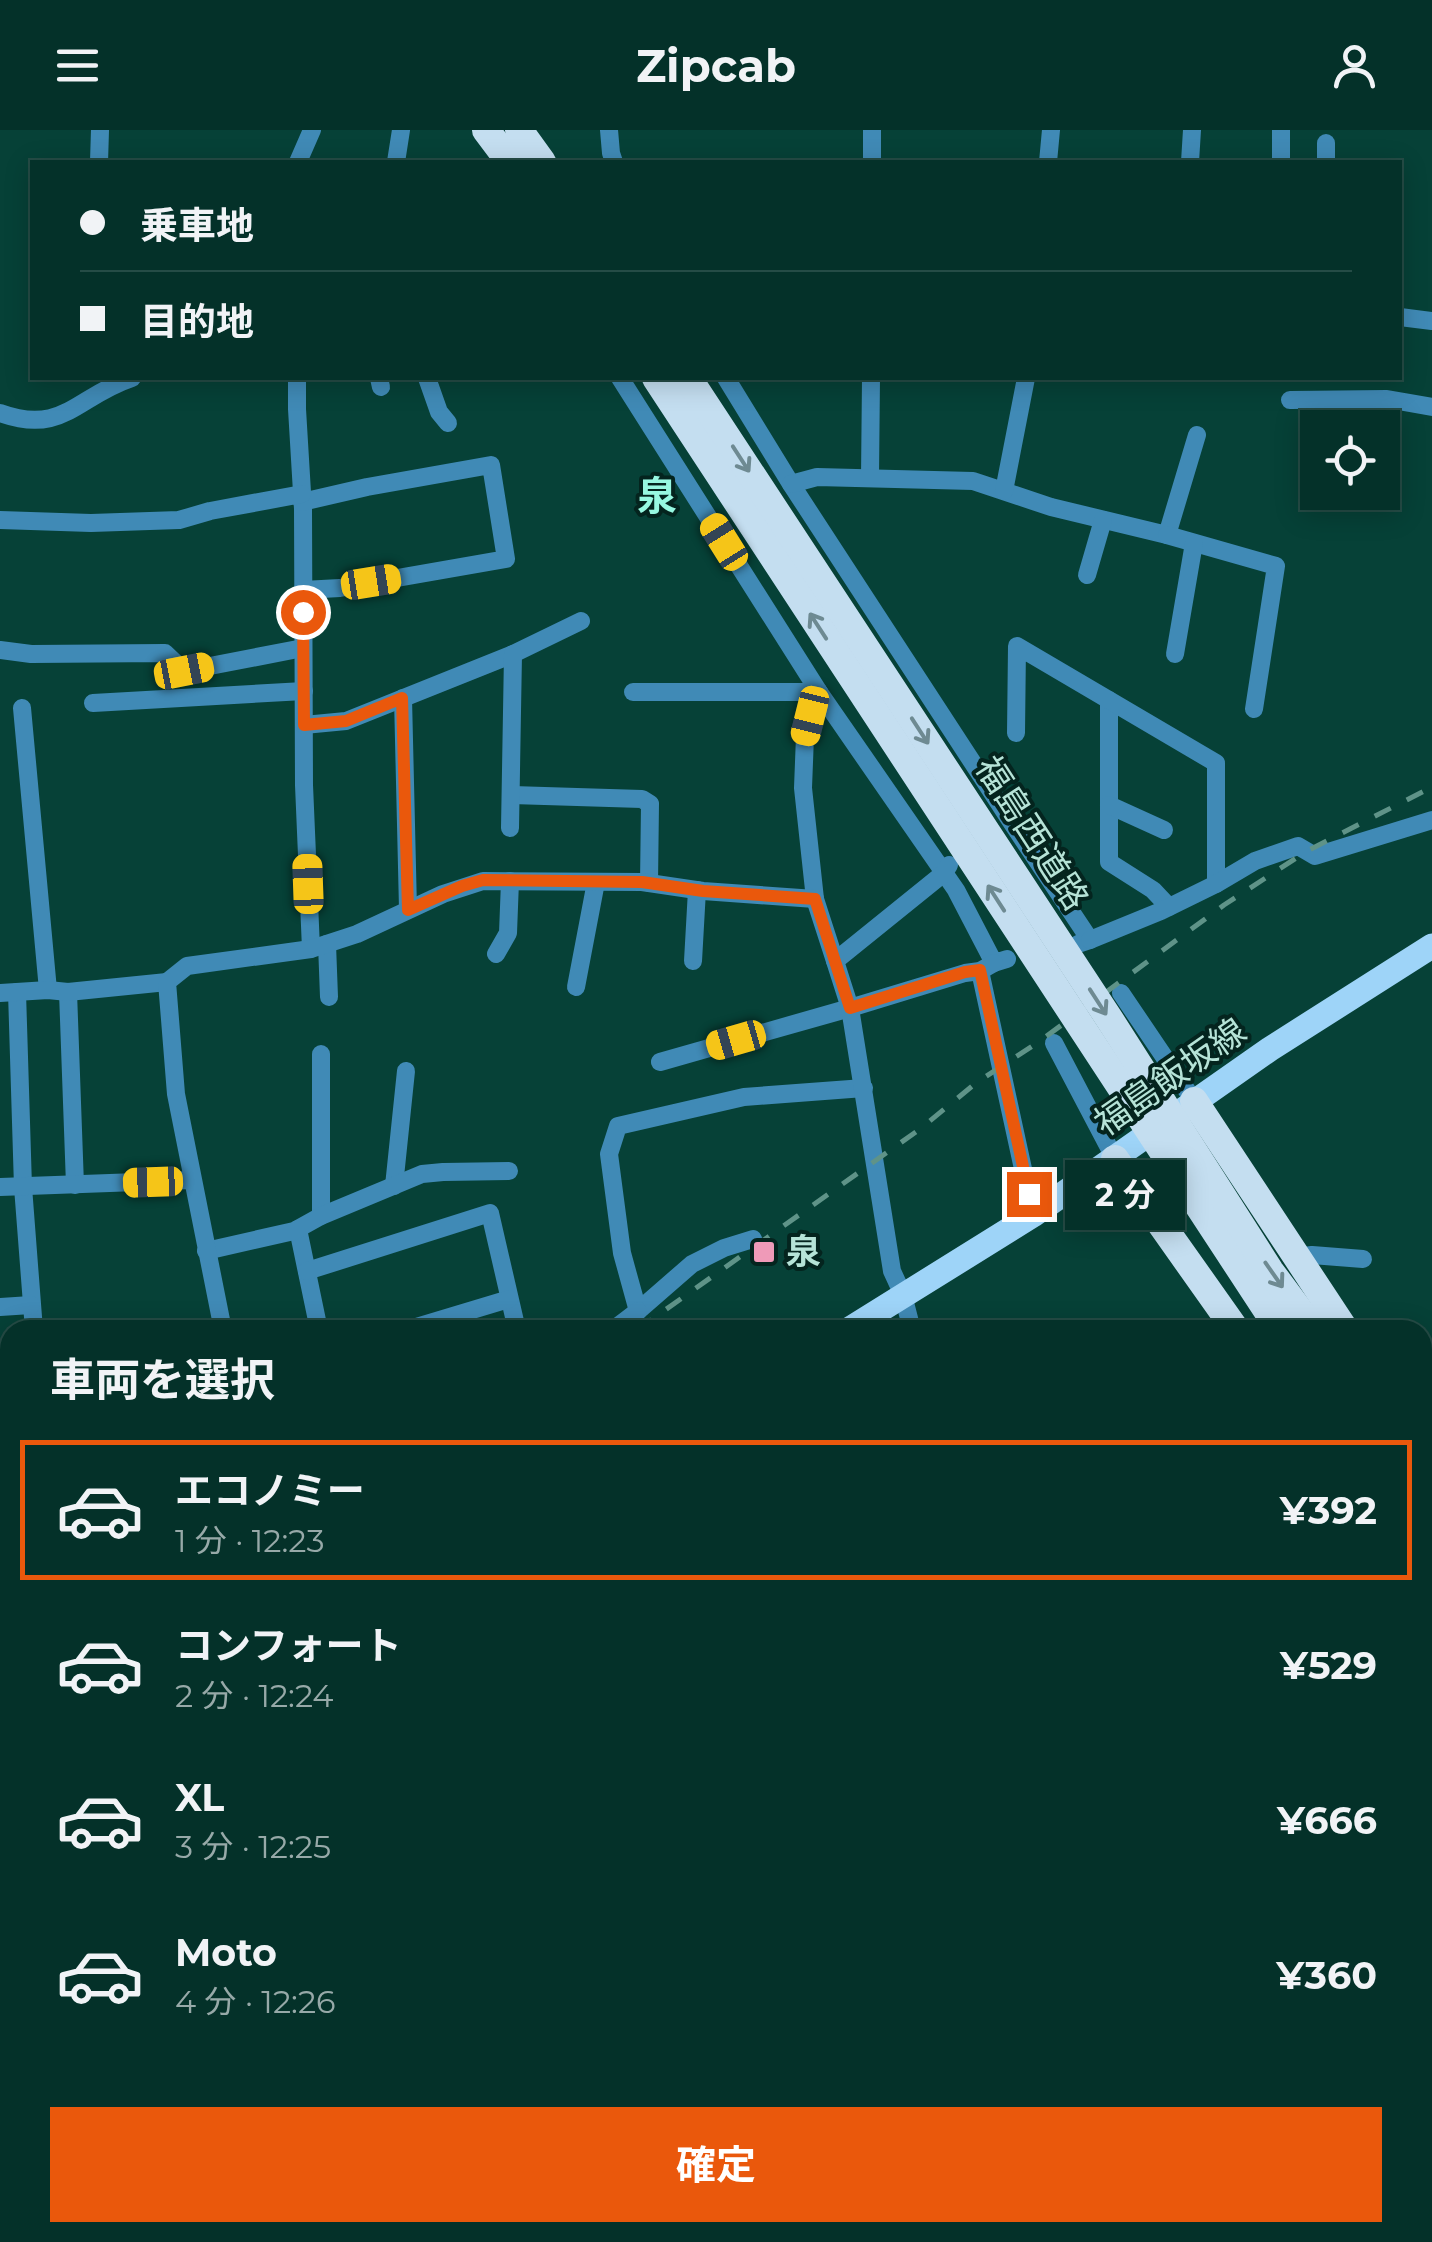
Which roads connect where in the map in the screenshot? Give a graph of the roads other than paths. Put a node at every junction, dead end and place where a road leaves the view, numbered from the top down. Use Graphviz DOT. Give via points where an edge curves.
graph roads {
  1 [pos="100,130"];
  2 [pos="312,130"];
  3 [pos="400,130"];
  4 [pos="486,130"];
  5 [pos="520,130"];
  6 [pos="608,130"];
  7 [pos="872,130"];
  8 [pos="1051,130"];
  9 [pos="1192,130"];
  10 [pos="1281,130"];
  11 [pos="1326,143"];
  12 [pos="99,160"];
  13 [pos="299,160"];
  14 [pos="396,160"];
  15 [pos="508,160"];
  16 [pos="541,160"];
  17 [pos="614,160"];
  18 [pos="872,160"];
  19 [pos="1048,160"];
  20 [pos="1190,160"];
  21 [pos="1281,160"];
  22 [pos="1326,160"];
  23 [pos="1402,317"];
  24 [pos="1432,321"];
  25 [pos="126,380"];
  26 [pos="297,380"];
  27 [pos="428,380"];
  28 [pos="621,380"];
  29 [pos="657,380"];
  30 [pos="689,380"];
  31 [pos="727,380"];
  32 [pos="871,380"];
  33 [pos="1026,380"];
  34 [pos="1290,400"];
  35 [pos="1432,407"];
  36 [pos="0,414"];
  37 [pos="448,423"];
  38 [pos="1197,434"];
  39 [pos="870,477"];
  40 [pos="791,484"];
  41 [pos="1004,492"];
  42 [pos="302,498"];
  43 [pos="0,520"];
  44 [pos="1102,520"];
  45 [pos="1167,535"];
  46 [pos="1194,542"];
  47 [pos="1088,575"];
  48 [pos="303,590"];
  49 [pos="581,621"];
  50 [pos="303,648"];
  51 [pos="0,650"];
  52 [pos="514,654"];
  53 [pos="1175,654"];
  54 [pos="304,691"];
  55 [pos="633,692"];
  56 [pos="819,692"];
  57 [pos="402,698"];
  58 [pos="1109,700"];
  59 [pos="93,703"];
  60 [pos="22,708"];
  61 [pos="1254,709"];
  62 [pos="304,725"];
  63 [pos="1016,733"];
  64 [pos="512,795"];
  65 [pos="1109,805"];
  66 [pos="1432,820"];
  67 [pos="510,828"];
  68 [pos="1164,830"];
  69 [pos="947,869"];
  70 [pos="510,880"];
  71 [pos="596,882"];
  72 [pos="649,883"];
  73 [pos="1216,884"];
  74 [pos="698,890"];
  75 [pos="815,899"];
  76 [pos="1169,907"];
  77 [pos="408,910"];
  78 [pos="1432,946"];
  79 [pos="319,947"];
  80 [pos="496,954"];
  81 [pos="835,960"];
  82 [pos="693,961"];
  83 [pos="994,964"];
  84 [pos="167,982"];
  85 [pos="576,987"];
  86 [pos="48,990"];
  87 [pos="8,992"];
  88 [pos="68,992"];
  89 [pos="1121,993"];
  90 [pos="330,997"];
  91 [pos="850,1008"];
  92 [pos="1054,1044"];
  93 [pos="321,1054"];
  94 [pos="660,1062"];
  95 [pos="406,1071"];
  96 [pos="864,1088"];
  97 [pos="1194,1100"];
  98 [pos="1115,1159"];
  99 [pos="509,1170"];
  100 [pos="192,1180"];
  101 [pos="75,1185"];
  102 [pos="24,1186"];
  103 [pos="394,1186"];
  104 [pos="0,1187"];
  105 [pos="1033,1215"];
  106 [pos="320,1216"];
  107 [pos="298,1229"];
  108 [pos="752,1238"];
  109 [pos="206,1252"];
  110 [pos="1297,1257"];
  111 [pos="1364,1259"];
  112 [pos="307,1271"];
  113 [pos="903,1294"];
  114 [pos="508,1299"];
  115 [pos="30,1305"];
  116 [pos="0,1307"];
  117 [pos="638,1312"];
  118 [pos="32,1320"];
  119 [pos="221,1320"];
  120 [pos="317,1320"];
  121 [pos="439,1320"];
  122 [pos="514,1320"];
  123 [pos="627,1320"];
  124 [pos="863,1320"];
  125 [pos="910,1320"];
  126 [pos="1229,1320"];
  127 [pos="1273,1320"];
  128 [pos="1307,1320"];
  129 [pos="1338,1320"];
  1 -- 12 [label="street"];
  2 -- 13 [label="street"];
  3 -- 14 [label="street"];
  4 -- 15 [label="highway"];
  5 -- 16 [label="highway"];
  6 -- 17 [label="street"];
  7 -- 18 [label="street"];
  8 -- 19 [label="street"];
  9 -- 20 [label="street"];
  10 -- 21 [label="street"];
  11 -- 22 [label="street"];
  23 -- 24 [label="street"];
  25 -- 36 [label="street" via="53,420"];
  26 -- 42 [label="street"];
  27 -- 37 [label="street"];
  28 -- 56 [label="street"];
  127 -- 29 [label="highway, 福島西道路, one-way, bridge"];
  30 -- 128 [label="highway, 福島西道路, one-way, bridge"];
  31 -- 40 [label="street"];
  32 -- 39 [label="street"];
  33 -- 41 [label="street"];
  34 -- 35 [label="street" via="1387,399"];
  38 -- 45 [label="street"];
  39 -- 40 [label="street"];
  39 -- 41 [label="street" via="973,481"];
  40 -- 76 [label="street" via="1084,942"];
  41 -- 44 [label="street"];
  42 -- 43 [label="street" via="179,520"];
  42 -- 48 [label="street"];
  42 -- 48 [label="street" via="491,466 506,559"];
  44 -- 45 [label="street"];
  44 -- 47 [label="street"];
  45 -- 46 [label="street"];
  46 -- 53 [label="street"];
  46 -- 61 [label="street" via="1276,566"];
  48 -- 50 [label="street"];
  49 -- 52 [label="street"];
  50 -- 51 [label="street" via="184,671 165,652"];
  50 -- 54 [label="street"];
  52 -- 57 [label="street"];
  52 -- 64 [label="street"];
  54 -- 59 [label="street"];
  54 -- 62 [label="street"];
  55 -- 56 [label="street"];
  56 -- 69 [label="street"];
  56 -- 75 [label="street" via="804,736"];
  57 -- 62 [label="street" via="346,721"];
  57 -- 77 [label="street"];
  58 -- 63 [label="street" via="1017,646"];
  58 -- 65 [label="street"];
  58 -- 73 [label="street" via="1216,763"];
  60 -- 86 [label="street"];
  62 -- 79 [label="street"];
  64 -- 67 [label="street"];
  64 -- 72 [label="street" via="650,804"];
  65 -- 68 [label="street"];
  65 -- 76 [label="street" via="1109,862"];
  66 -- 73 [label="street" via="1315,856 1298,846"];
  69 -- 81 [label="street"];
  69 -- 83 [label="street"];
  70 -- 71 [label="street"];
  70 -- 77 [label="street" via="462,886"];
  70 -- 80 [label="street" via="508,933"];
  71 -- 72 [label="street"];
  71 -- 85 [label="street"];
  72 -- 74 [label="street"];
  73 -- 76 [label="street"];
  74 -- 75 [label="street"];
  74 -- 82 [label="street"];
  75 -- 81 [label="street"];
  77 -- 79 [label="street"];
  78 -- 97 [label="main road, 福島飯坂線"];
  79 -- 84 [label="street" via="187,966"];
  79 -- 90 [label="street"];
  81 -- 91 [label="street"];
  83 -- 91 [label="street"];
  83 -- 105 [label="street"];
  84 -- 88 [label="street"];
  84 -- 100 [label="street" via="176,1094"];
  86 -- 87 [label="street"];
  86 -- 88 [label="street"];
  87 -- 102 [label="street"];
  88 -- 101 [label="street"];
  89 -- 97 [label="street"];
  91 -- 94 [label="street"];
  91 -- 96 [label="street"];
  92 -- 98 [label="street"];
  93 -- 106 [label="street"];
  95 -- 103 [label="street"];
  96 -- 113 [label="street" via="892,1271"];
  96 -- 117 [label="street" via="744,1097 618,1126 609,1154 622,1253"];
  97 -- 98 [label="main road, 福島飯坂線"];
  97 -- 110 [label="highway"];
  98 -- 105 [label="main road, 福島飯坂線"];
  98 -- 126 [label="highway"];
  99 -- 103 [label="street" via="422,1174"];
  100 -- 101 [label="street"];
  100 -- 109 [label="street"];
  101 -- 102 [label="street"];
  102 -- 104 [label="street"];
  102 -- 115 [label="street"];
  103 -- 106 [label="street"];
  105 -- 113 [label="main road, 福島飯坂線"];
  106 -- 107 [label="street"];
  107 -- 109 [label="street"];
  107 -- 112 [label="street"];
  108 -- 117 [label="street" via="692,1264"];
  109 -- 119 [label="street"];
  110 -- 111 [label="street"];
  110 -- 129 [label="highway"];
  112 -- 114 [label="street" via="490,1214"];
  112 -- 120 [label="street"];
  113 -- 124 [label="main road, 福島飯坂線"];
  113 -- 125 [label="street"];
  114 -- 121 [label="street"];
  114 -- 122 [label="street"];
  115 -- 116 [label="street"];
  115 -- 118 [label="street"];
  117 -- 123 [label="street"];
}
